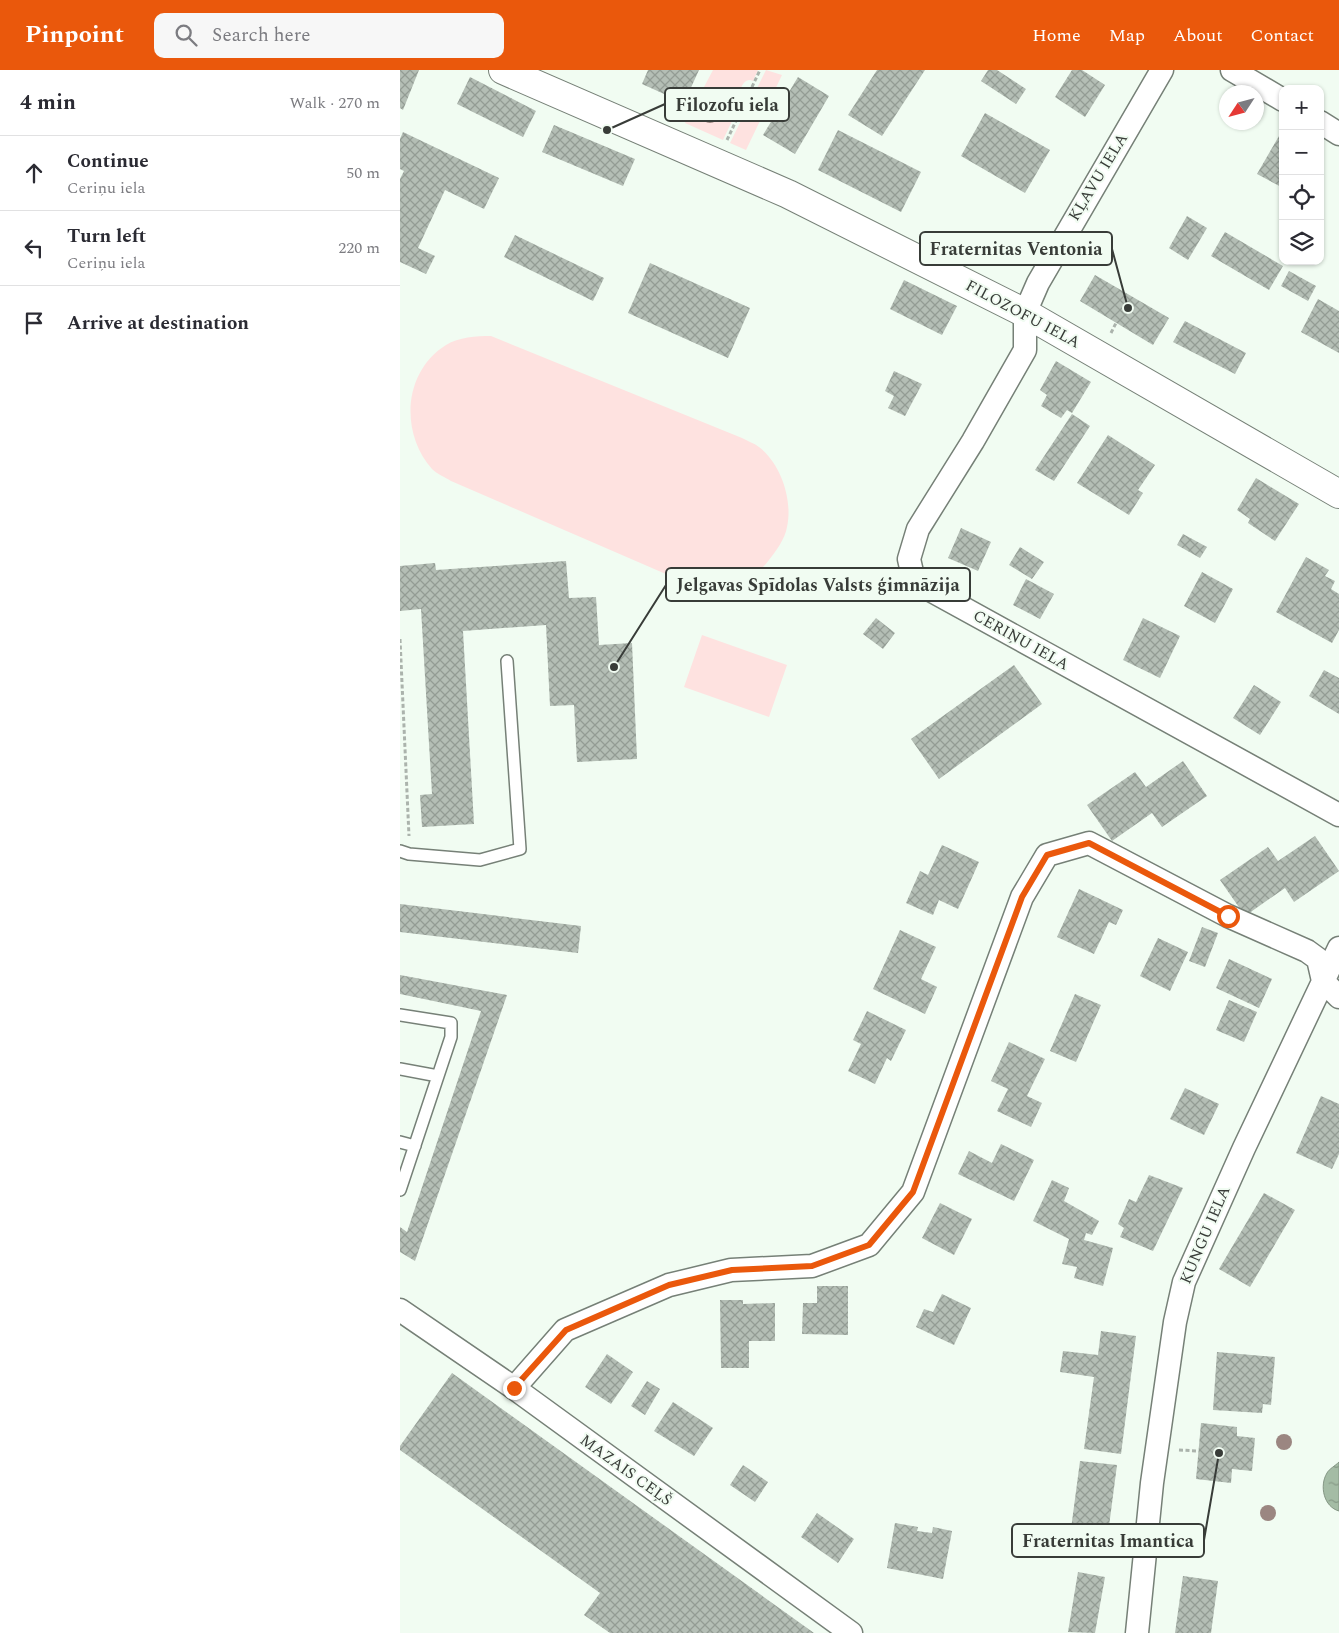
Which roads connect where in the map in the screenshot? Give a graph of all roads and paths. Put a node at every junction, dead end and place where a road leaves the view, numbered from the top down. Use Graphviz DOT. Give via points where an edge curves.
graph roads {
  1 [pos="503,70"];
  2 [pos="760,70"];
  3 [pos="1162,70"];
  4 [pos="1232,70"];
  5 [pos="1279,98"];
  6 [pos="1324,125"];
  7 [pos="1339,134"];
  8 [pos="727,140"];
  9 [pos="1025,313"];
  10 [pos="1339,494"];
  11 [pos="400,639"];
  12 [pos="507,661"];
  13 [pos="1339,815"];
  14 [pos="405,853"];
  15 [pos="1339,948"];
  16 [pos="1323,981"];
  17 [pos="1339,997"];
  18 [pos="400,1015"];
  19 [pos="400,1069"];
  20 [pos="438,1076"];
  21 [pos="400,1142"];
  22 [pos="415,1146"];
  23 [pos="400,1190"];
  24 [pos="400,1310"];
  25 [pos="514,1388"];
  26 [pos="851,1633"];
  27 [pos="1137,1633"];
  1 -- 9 [label="street, FILOZOFU IELA" via="788,194"];
  2 -- 8 [label="path"];
  3 -- 9 [label="street, KĻAVU IELA" via="1063,238"];
  4 -- 5 [label="street"];
  6 -- 7 [label="street"];
  9 -- 10 [label="street, FILOZOFU IELA"];
  9 -- 13 [label="street, CERIŅU IELA" via="1025,350 918,529 909,559 914,581"];
  11 -- 14 [label="path"];
  12 -- 14 [label="lane" via="520,849 480,860"];
  15 -- 16 [label="street, KUNGU IELA"];
  16 -- 17 [label="street"];
  16 -- 25 [label="street" via="1318,959 1307,951 1228,916 1089,843 1047,855 1022,897 913,1192 869,1245 812,1266 732,1270 669,1285 566,1330"];
  16 -- 27 [label="street, KUNGU IELA" via="1184,1282 1175,1322 1152,1483"];
  18 -- 20 [label="lane" via="452,1023 451,1037"];
  19 -- 20 [label="lane"];
  20 -- 22 [label="lane"];
  21 -- 22 [label="lane"];
  22 -- 23 [label="lane"];
  24 -- 25 [label="street, MAZAIS CEĻŠ"];
  25 -- 26 [label="street, MAZAIS CEĻŠ"];
}
